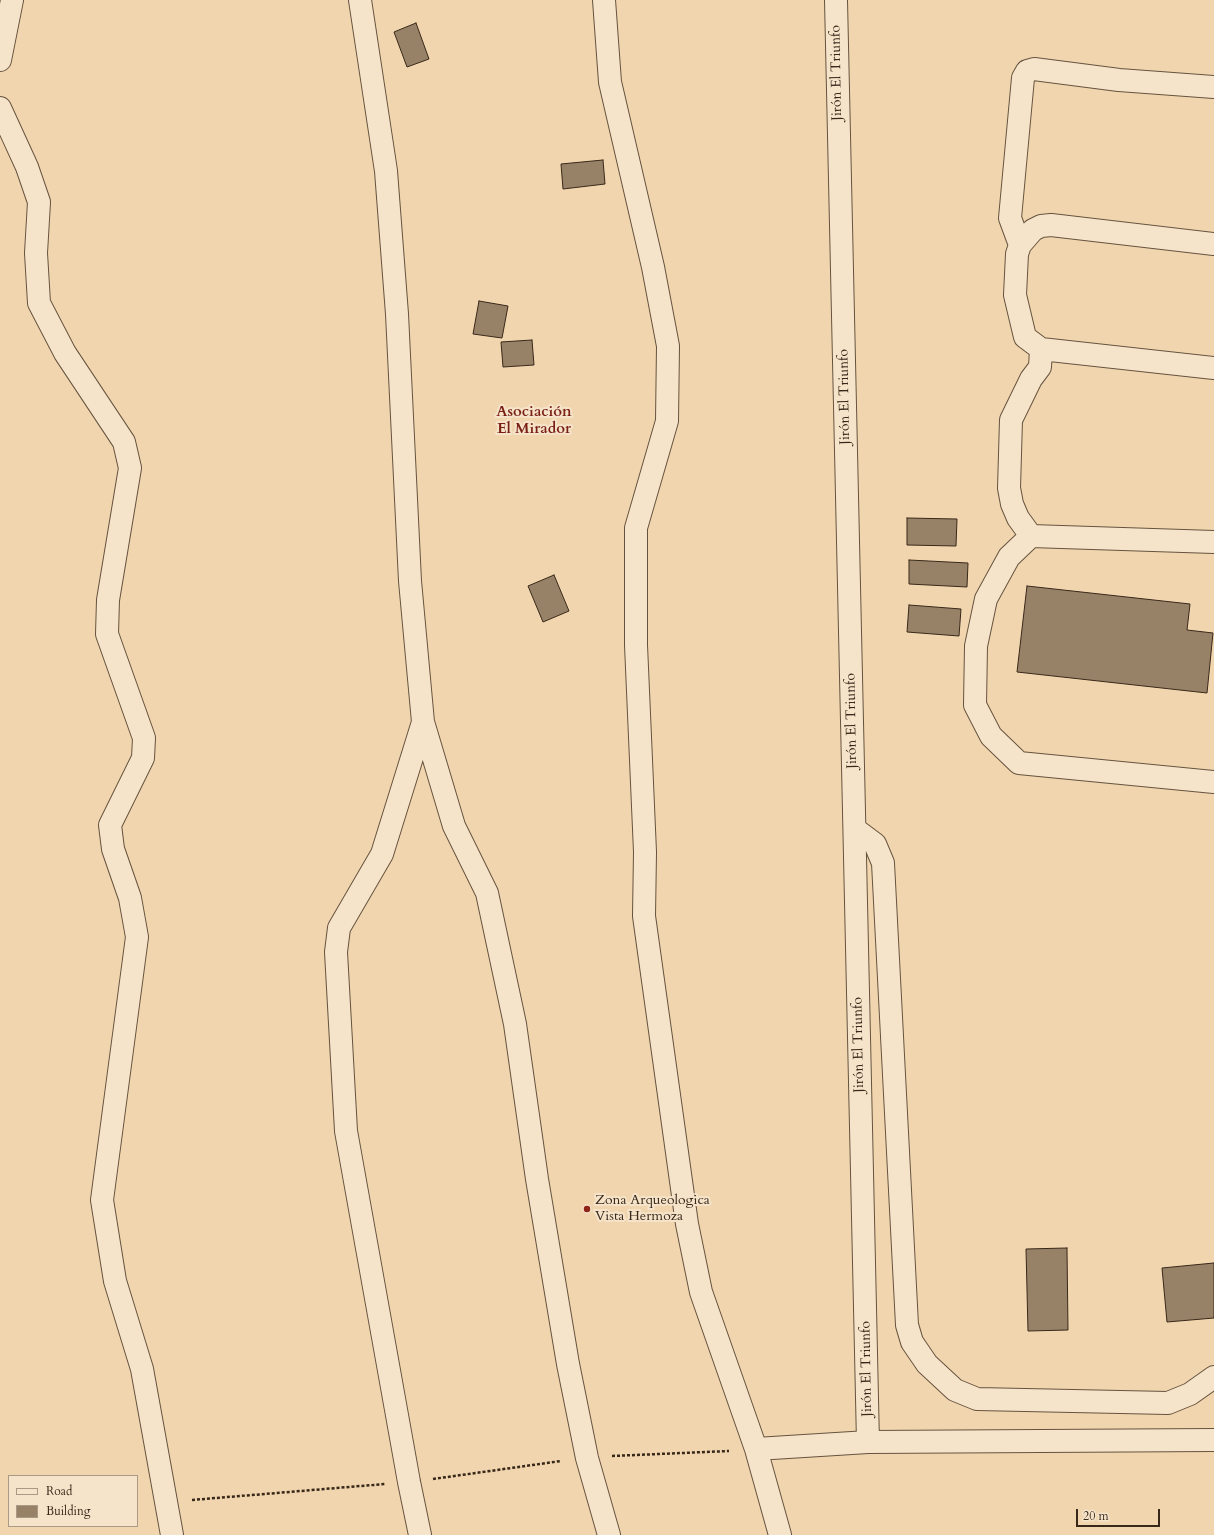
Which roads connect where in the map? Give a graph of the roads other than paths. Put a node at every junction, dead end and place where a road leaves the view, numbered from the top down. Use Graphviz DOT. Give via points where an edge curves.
graph roads {
  1 [pos="12,0"];
  2 [pos="360,0"];
  3 [pos="604,0"];
  4 [pos="836,0"];
  5 [pos="0,60"];
  6 [pos="1214,87"];
  7 [pos="0,108"];
  8 [pos="1214,244"];
  9 [pos="1020,245"];
  10 [pos="1041,349"];
  11 [pos="1214,368"];
  12 [pos="1032,536"];
  13 [pos="1214,542"];
  14 [pos="423,722"];
  15 [pos="1214,782"];
  16 [pos="854,829"];
  17 [pos="1214,1377"];
  18 [pos="1214,1440"];
  19 [pos="868,1442"];
  20 [pos="756,1449"];
  21 [pos="172,1535"];
  22 [pos="420,1535"];
  23 [pos="609,1535"];
  24 [pos="780,1535"];
  1 -- 5 [label="street"];
  2 -- 14 [label="street" via="386,171 397,314 410,581"];
  3 -- 20 [label="street" via="610,82 653,267 668,346 667,421 636,528 636,645 645,852 644,916 687,1224 701,1292"];
  4 -- 16 [label="street, Jirón El Triunfo"];
  6 -- 9 [label="street" via="1120,80 1034,69 1027,71 1023,78 1010,218"];
  7 -- 21 [label="street" via="27,167 39,202 36,254 39,303 64,353 124,442 130,468 108,600 107,634 144,738 143,758 110,826 113,849 130,898 137,937 102,1200 115,1281 142,1369"];
  8 -- 9 [label="street" via="1051,225 1033,230"];
  9 -- 10 [label="street" via="1017,254 1015,295 1019,318 1025,337"];
  10 -- 11 [label="street"];
  10 -- 12 [label="street" via="1040,367 1030,378 1011,420 1008,488 1018,518"];
  12 -- 13 [label="street"];
  12 -- 15 [label="street" via="1009,557 986,599 976,646 975,705 991,736 1020,763"];
  14 -- 22 [label="street" via="382,854 339,928 336,952 346,1132"];
  14 -- 23 [label="street" via="454,826 487,893 515,1024 537,1179 568,1364 587,1458"];
  16 -- 17 [label="street" via="875,844 883,863 907,1325 912,1342 926,1364 955,1390 977,1399 1168,1403 1190,1394"];
  16 -- 19 [label="street, Jirón El Triunfo"];
  18 -- 19 [label="street"];
  19 -- 20 [label="street"];
  20 -- 24 [label="street"];
}
